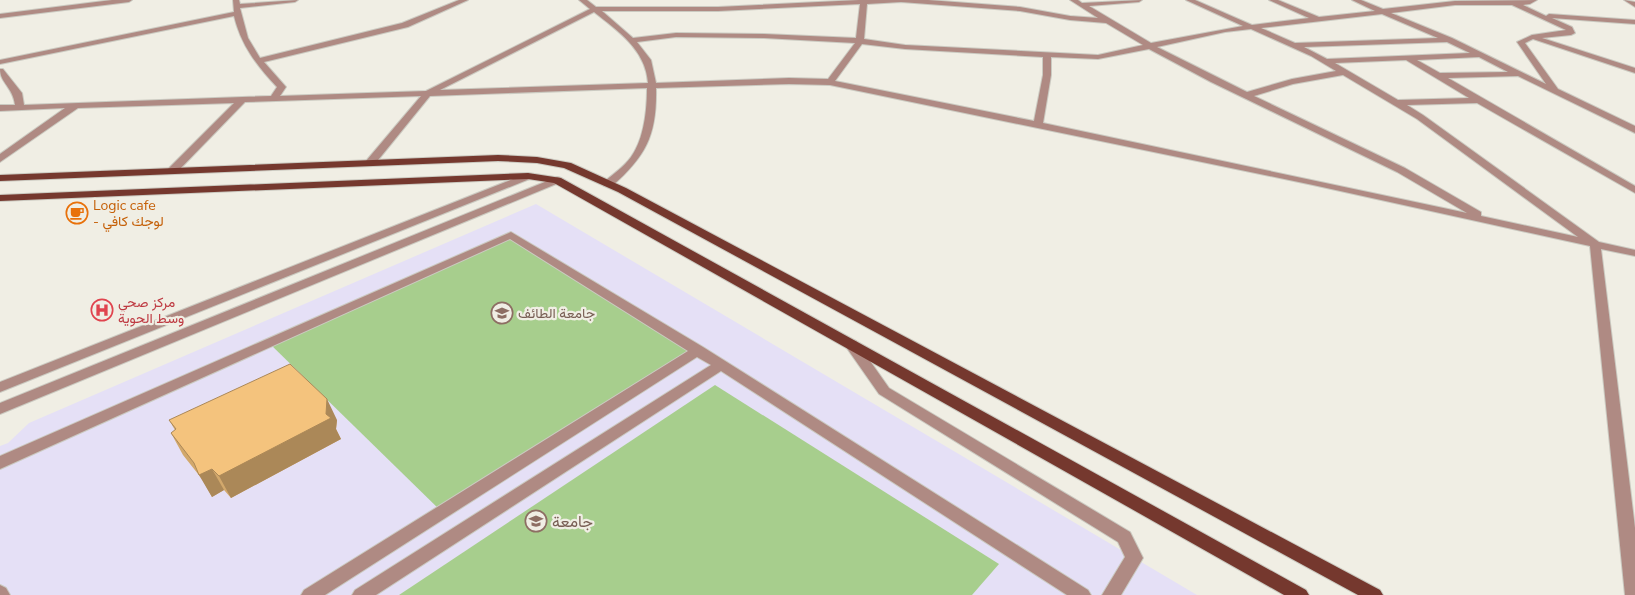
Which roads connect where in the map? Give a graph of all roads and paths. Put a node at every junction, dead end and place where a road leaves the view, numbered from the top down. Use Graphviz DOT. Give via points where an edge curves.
graph roads {
  1 [pos="129,0"];
  2 [pos="290,0"];
  3 [pos="465,0"];
  4 [pos="582,0"];
  5 [pos="1139,0"];
  6 [pos="1189,0"];
  7 [pos="1272,0"];
  8 [pos="1355,0"];
  9 [pos="1534,0"];
  10 [pos="1627,0"];
  11 [pos="864,1"];
  12 [pos="951,2"];
  13 [pos="1076,3"];
  14 [pos="1512,3"];
  15 [pos="1635,5"];
  16 [pos="237,6"];
  17 [pos="595,8"];
  18 [pos="1384,12"];
  19 [pos="0,16"];
  20 [pos="1539,16"];
  21 [pos="1319,20"];
  22 [pos="1106,21"];
  23 [pos="1635,22"];
  24 [pos="1255,27"];
  25 [pos="1532,37"];
  26 [pos="1449,40"];
  27 [pos="630,41"];
  28 [pos="860,41"];
  29 [pos="1381,42"];
  30 [pos="1293,45"];
  31 [pos="1148,46"];
  32 [pos="1047,54"];
  33 [pos="1482,55"];
  34 [pos="1407,58"];
  35 [pos="258,61"];
  36 [pos="1325,61"];
  37 [pos="0,62"];
  38 [pos="0,71"];
  39 [pos="1635,71"];
  40 [pos="1343,72"];
  41 [pos="1521,74"];
  42 [pos="1437,76"];
  43 [pos="830,82"];
  44 [pos="653,85"];
  45 [pos="1556,91"];
  46 [pos="428,93"];
  47 [pos="1246,96"];
  48 [pos="273,99"];
  49 [pos="242,100"];
  50 [pos="1479,100"];
  51 [pos="1396,103"];
  52 [pos="76,105"];
  53 [pos="20,107"];
  54 [pos="0,108"];
  55 [pos="1038,124"];
  56 [pos="1635,130"];
  57 [pos="0,159"];
  58 [pos="370,163"];
  59 [pos="172,171"];
  60 [pos="528,176"];
  61 [pos="0,178"];
  62 [pos="557,180"];
  63 [pos="608,184"];
  64 [pos="1635,190"];
  65 [pos="0,198"];
  66 [pos="1488,221"];
  67 [pos="1595,244"];
  68 [pos="1635,253"];
  69 [pos="851,344"];
  70 [pos="698,350"];
  71 [pos="721,365"];
  72 [pos="0,387"];
  73 [pos="0,409"];
  74 [pos="0,463"];
  75 [pos="310,595"];
  76 [pos="361,595"];
  77 [pos="1082,595"];
  78 [pos="1112,595"];
  79 [pos="1300,595"];
  80 [pos="1374,595"];
  81 [pos="1634,595"];
  1 -- 19 [label="street"];
  2 -- 16 [label="street"];
  3 -- 35 [label="street" via="405,25"];
  4 -- 17 [label="street"];
  5 -- 13 [label="street"];
  6 -- 24 [label="street"];
  7 -- 21 [label="street"];
  8 -- 18 [label="street"];
  9 -- 14 [label="street"];
  10 -- 15 [label="street"];
  11 -- 12 [label="street"];
  11 -- 17 [label="street" via="718,8"];
  11 -- 28 [label="street"];
  12 -- 22 [label="street"];
  13 -- 22 [label="street"];
  14 -- 18 [label="street" via="1455,3"];
  14 -- 20 [label="street"];
  16 -- 35 [label="street" via="237,22 248,48"];
  16 -- 37 [label="street"];
  17 -- 27 [label="street"];
  17 -- 46 [label="street"];
  18 -- 21 [label="street"];
  18 -- 26 [label="street"];
  20 -- 23 [label="street"];
  20 -- 25 [label="street" via="1571,32"];
  21 -- 24 [label="street"];
  22 -- 31 [label="street"];
  24 -- 30 [label="street"];
  24 -- 31 [label="street"];
  25 -- 39 [label="street"];
  25 -- 45 [label="street" via="1521,42 1522,49 1537,63"];
  26 -- 29 [label="street"];
  26 -- 33 [label="street"];
  27 -- 28 [label="street" via="676,35"];
  27 -- 44 [label="street" via="647,61"];
  28 -- 32 [label="street" via="905,47"];
  28 -- 43 [label="street"];
  29 -- 30 [label="street"];
  29 -- 34 [label="street"];
  30 -- 36 [label="street"];
  31 -- 32 [label="street" via="1098,56"];
  31 -- 47 [label="street"];
  32 -- 55 [label="street" via="1047,75"];
  33 -- 34 [label="street"];
  33 -- 41 [label="street"];
  34 -- 36 [label="street"];
  34 -- 42 [label="street"];
  35 -- 48 [label="street" via="282,87"];
  36 -- 40 [label="street"];
  38 -- 53 [label="street" via="18,93"];
  40 -- 47 [label="street" via="1292,82"];
  40 -- 51 [label="street"];
  41 -- 42 [label="street"];
  41 -- 45 [label="street"];
  42 -- 50 [label="street"];
  43 -- 44 [label="street"];
  43 -- 55 [label="street"];
  44 -- 46 [label="street"];
  44 -- 63 [label="street" via="645,136 636,157"];
  45 -- 56 [label="street"];
  46 -- 48 [label="street"];
  46 -- 58 [label="street"];
  47 -- 66 [label="street" via="1401,170"];
  48 -- 49 [label="street"];
  49 -- 52 [label="street"];
  49 -- 59 [label="street"];
  50 -- 51 [label="street"];
  50 -- 64 [label="street"];
  51 -- 67 [label="street"];
  52 -- 53 [label="street"];
  52 -- 57 [label="street"];
  53 -- 54 [label="street"];
  55 -- 66 [label="street"];
  58 -- 59 [label="main road"];
  58 -- 63 [label="main road" via="498,158 537,160 567,165"];
  59 -- 61 [label="main road"];
  60 -- 62 [label="main road"];
  60 -- 65 [label="main road"];
  60 -- 72 [label="street"];
  62 -- 69 [label="main road"];
  62 -- 73 [label="street"];
  63 -- 80 [label="main road"];
  66 -- 67 [label="street"];
  67 -- 68 [label="street"];
  67 -- 81 [label="street"];
  69 -- 78 [label="street" via="884,391 1124,537 1134,558"];
  69 -- 79 [label="main road"];
  70 -- 71 [label="street"];
  70 -- 74 [label="street" via="511,235"];
  70 -- 75 [label="street"];
  71 -- 76 [label="street"];
  71 -- 77 [label="street"];
}
